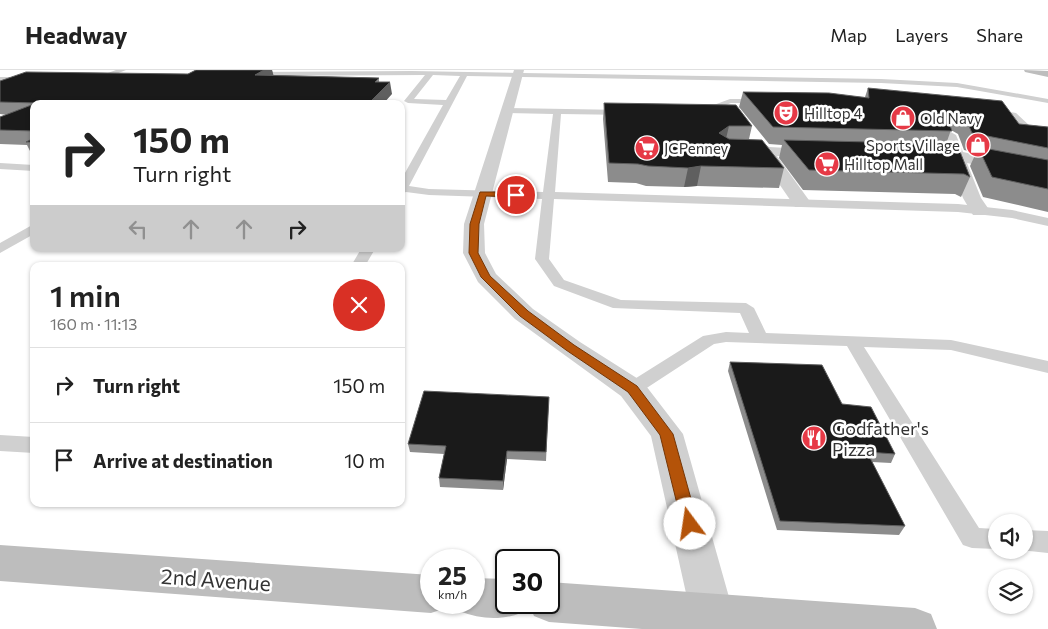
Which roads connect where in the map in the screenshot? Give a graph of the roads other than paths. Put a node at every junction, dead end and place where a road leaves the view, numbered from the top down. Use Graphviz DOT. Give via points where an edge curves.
graph roads {
  1 [pos="123,70"];
  2 [pos="1029,70"];
  3 [pos="518,72"];
  4 [pos="244,74"];
  5 [pos="430,74"];
  6 [pos="1048,74"];
  7 [pos="464,75"];
  8 [pos="0,79"];
  9 [pos="23,79"];
  10 [pos="41,79"];
  11 [pos="86,80"];
  12 [pos="0,87"];
  13 [pos="775,100"];
  14 [pos="1048,102"];
  15 [pos="448,103"];
  16 [pos="506,110"];
  17 [pos="982,110"];
  18 [pos="557,112"];
  19 [pos="634,113"];
  20 [pos="691,115"];
  21 [pos="750,131"];
  22 [pos="950,135"];
  23 [pos="1048,138"];
  24 [pos="725,150"];
  25 [pos="765,151"];
  26 [pos="832,153"];
  27 [pos="909,155"];
  28 [pos="957,156"];
  29 [pos="0,166"];
  30 [pos="30,168"];
  31 [pos="1048,175"];
  32 [pos="405,183"];
  33 [pos="405,189"];
  34 [pos="483,194"];
  35 [pos="548,196"];
  36 [pos="802,203"];
  37 [pos="980,210"];
  38 [pos="1048,222"];
  39 [pos="30,230"];
  40 [pos="0,249"];
  41 [pos="760,338"];
  42 [pos="852,341"];
  43 [pos="1048,367"];
  44 [pos="632,389"];
  45 [pos="0,443"];
  46 [pos="30,445"];
  47 [pos="988,539"];
  48 [pos="1033,541"];
  49 [pos="1048,542"];
  50 [pos="0,563"];
  51 [pos="420,593"];
  52 [pos="560,603"];
  53 [pos="714,622"];
  54 [pos="915,629"];
  1 -- 11 [label="lane" via="96,80"];
  2 -- 6 [label="main road"];
  3 -- 7 [label="lane"];
  3 -- 14 [label="lane" via="923,82 958,85"];
  3 -- 16 [label="street"];
  4 -- 5 [label="lane"];
  5 -- 7 [label="lane"];
  5 -- 15 [label="lane" via="408,101"];
  7 -- 15 [label="lane"];
  8 -- 9 [label="lane"];
  9 -- 10 [label="lane"];
  9 -- 12 [label="lane"];
  13 -- 20 [label="lane" via="730,101"];
  15 -- 32 [label="lane"];
  16 -- 18 [label="lane"];
  16 -- 34 [label="street"];
  17 -- 23 [label="lane" via="1013,114 1032,132"];
  18 -- 19 [label="lane"];
  18 -- 35 [label="lane"];
  21 -- 25 [label="street"];
  22 -- 28 [label="street"];
  24 -- 25 [label="street"];
  25 -- 26 [label="street"];
  25 -- 36 [label="street"];
  27 -- 28 [label="street"];
  28 -- 31 [label="street"];
  28 -- 37 [label="street"];
  29 -- 30 [label="lane"];
  33 -- 34 [label="lane"];
  34 -- 35 [label="lane"];
  34 -- 44 [label="street" via="474,224 474,253 486,277 524,314"];
  35 -- 36 [label="lane"];
  35 -- 41 [label="lane" via="542,259 559,283 619,305 746,308"];
  36 -- 37 [label="lane"];
  37 -- 38 [label="lane"];
  39 -- 40 [label="lane"];
  41 -- 42 [label="lane"];
  41 -- 44 [label="lane" via="709,340"];
  42 -- 43 [label="lane" via="951,344"];
  42 -- 47 [label="lane" via="972,538"];
  44 -- 53 [label="street" via="667,434"];
  45 -- 46 [label="lane"];
  48 -- 49 [label="lane"];
  50 -- 51 [label="main road, 2nd Avenue"];
  52 -- 53 [label="main road"];
  53 -- 54 [label="main road"];
}
